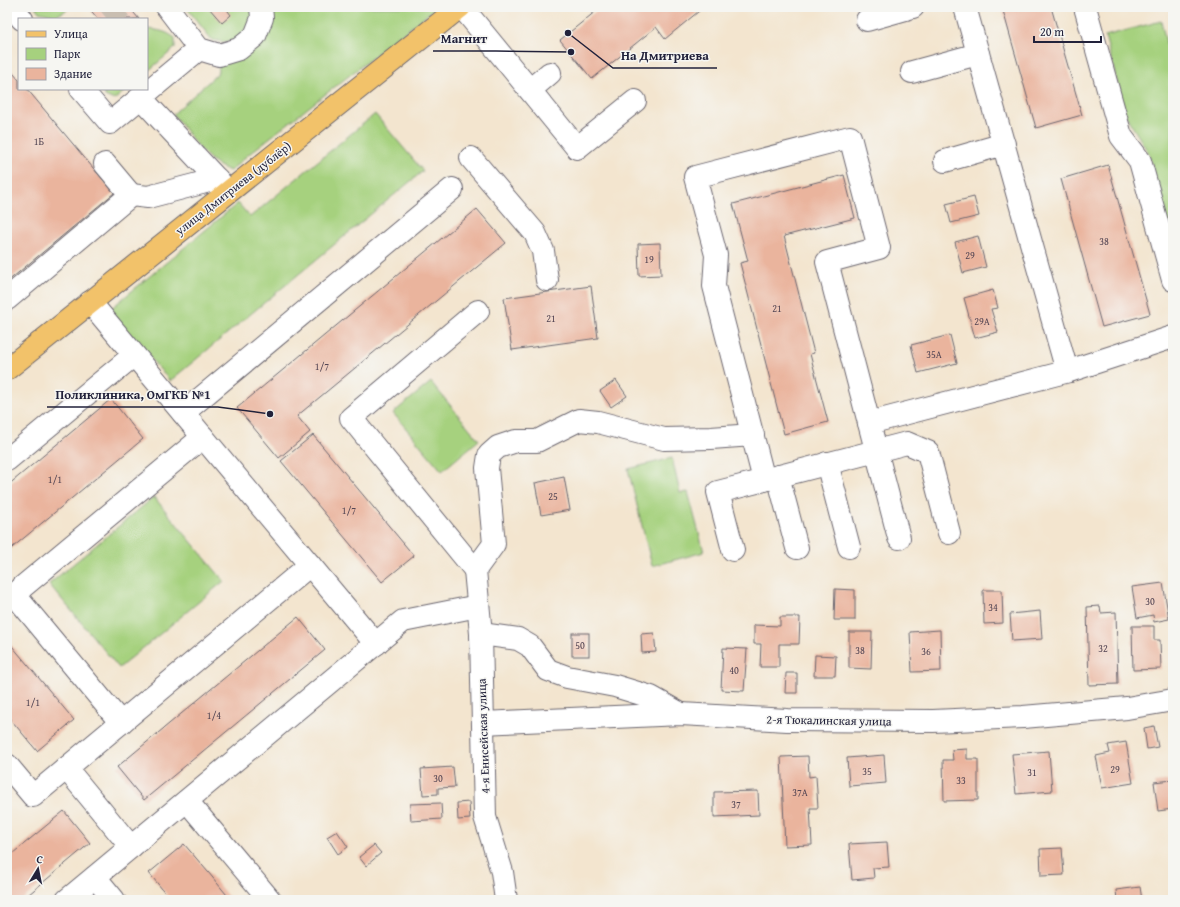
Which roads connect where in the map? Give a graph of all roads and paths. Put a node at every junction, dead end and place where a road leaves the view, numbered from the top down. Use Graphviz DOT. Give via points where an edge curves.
graph roads {
  1 [pos="12,7"];
  2 [pos="167,7"];
  3 [pos="261,7"];
  4 [pos="461,7"];
  5 [pos="913,7"];
  6 [pos="965,7"];
  7 [pos="1085,7"];
  8 [pos="21,18"];
  9 [pos="867,20"];
  10 [pos="199,49"];
  11 [pos="978,54"];
  12 [pos="912,72"];
  13 [pos="550,73"];
  14 [pos="82,90"];
  15 [pos="530,90"];
  16 [pos="141,98"];
  17 [pos="635,101"];
  18 [pos="1004,144"];
  19 [pos="471,158"];
  20 [pos="945,161"];
  21 [pos="105,164"];
  22 [pos="226,186"];
  23 [pos="452,189"];
  24 [pos="131,195"];
  25 [pos="547,280"];
  26 [pos="1173,280"];
  27 [pos="7,299"];
  28 [pos="90,302"];
  29 [pos="478,311"];
  30 [pos="1173,337"];
  31 [pos="134,354"];
  32 [pos="8,367"];
  33 [pos="1069,371"];
  34 [pos="183,413"];
  35 [pos="869,423"];
  36 [pos="753,435"];
  37 [pos="203,437"];
  38 [pos="876,451"];
  39 [pos="7,460"];
  40 [pos="827,464"];
  41 [pos="771,478"];
  42 [pos="948,533"];
  43 [pos="898,538"];
  44 [pos="849,547"];
  45 [pos="797,548"];
  46 [pos="733,550"];
  47 [pos="310,566"];
  48 [pos="476,570"];
  49 [pos="478,606"];
  50 [pos="480,634"];
  51 [pos="376,644"];
  52 [pos="1173,700"];
  53 [pos="681,714"];
  54 [pos="121,723"];
  55 [pos="483,723"];
  56 [pos="7,764"];
  57 [pos="66,768"];
  58 [pos="187,800"];
  59 [pos="132,847"];
  60 [pos="95,877"];
  61 [pos="67,900"];
  62 [pos="114,900"];
  63 [pos="270,900"];
  64 [pos="506,900"];
  1 -- 8 [label="street"];
  2 -- 10 [label="street"];
  3 -- 10 [label="street" via="262,18 255,36 239,49 219,55"];
  4 -- 15 [label="street"];
  4 -- 22 [label="main road, улица Дмитриева (дублёр)"];
  5 -- 9 [label="street"];
  6 -- 11 [label="street"];
  7 -- 26 [label="street" via="1121,136 1140,161"];
  10 -- 16 [label="street"];
  11 -- 12 [label="street"];
  11 -- 18 [label="street"];
  13 -- 15 [label="street"];
  14 -- 16 [label="street" via="110,123"];
  15 -- 17 [label="street" via="577,148"];
  16 -- 22 [label="street"];
  18 -- 20 [label="street"];
  18 -- 33 [label="street"];
  19 -- 25 [label="street" via="535,233 543,251"];
  21 -- 24 [label="street"];
  22 -- 24 [label="street" via="148,197"];
  22 -- 28 [label="main road, улица Дмитриева (дублёр)"];
  23 -- 34 [label="street"];
  24 -- 27 [label="street"];
  28 -- 31 [label="street"];
  28 -- 32 [label="main road, улица Дмитриева (дублёр)"];
  29 -- 48 [label="street" via="351,418"];
  30 -- 33 [label="street"];
  31 -- 34 [label="street"];
  31 -- 39 [label="street"];
  33 -- 35 [label="street"];
  34 -- 37 [label="street"];
  35 -- 36 [label="street" via="827,262 879,248 850,137 695,177 716,255 714,286"];
  35 -- 38 [label="street"];
  36 -- 41 [label="street"];
  36 -- 48 [label="street" via="664,439 598,422 579,420 537,441 516,441 498,447 489,455 487,468 494,544"];
  37 -- 47 [label="street"];
  37 -- 54 [label="street" via="14,594"];
  38 -- 40 [label="street"];
  38 -- 42 [label="street" via="907,443 928,452"];
  38 -- 43 [label="street"];
  40 -- 41 [label="street"];
  40 -- 44 [label="street"];
  41 -- 45 [label="street"];
  41 -- 46 [label="street" via="718,492"];
  47 -- 51 [label="street"];
  47 -- 54 [label="street"];
  48 -- 49 [label="street, 4-я Енисейская улица"];
  49 -- 50 [label="street, 4-я Енисейская улица"];
  49 -- 51 [label="street" via="404,621"];
  50 -- 53 [label="street" via="518,639 530,646 548,670 567,677 651,696"];
  50 -- 55 [label="street, 4-я Енисейская улица"];
  51 -- 58 [label="street"];
  52 -- 53 [label="street, 2-я Тюкалинская улица" via="1127,708 933,721 788,720"];
  53 -- 55 [label="street, 2-я Тюкалинская улица"];
  54 -- 57 [label="street"];
  55 -- 64 [label="street, 4-я Енисейская улица" via="485,817 502,872"];
  56 -- 57 [label="street" via="33,796"];
  57 -- 59 [label="street"];
  58 -- 59 [label="street"];
  58 -- 63 [label="street"];
  59 -- 60 [label="street"];
  60 -- 61 [label="street"];
  60 -- 62 [label="street"];
}
